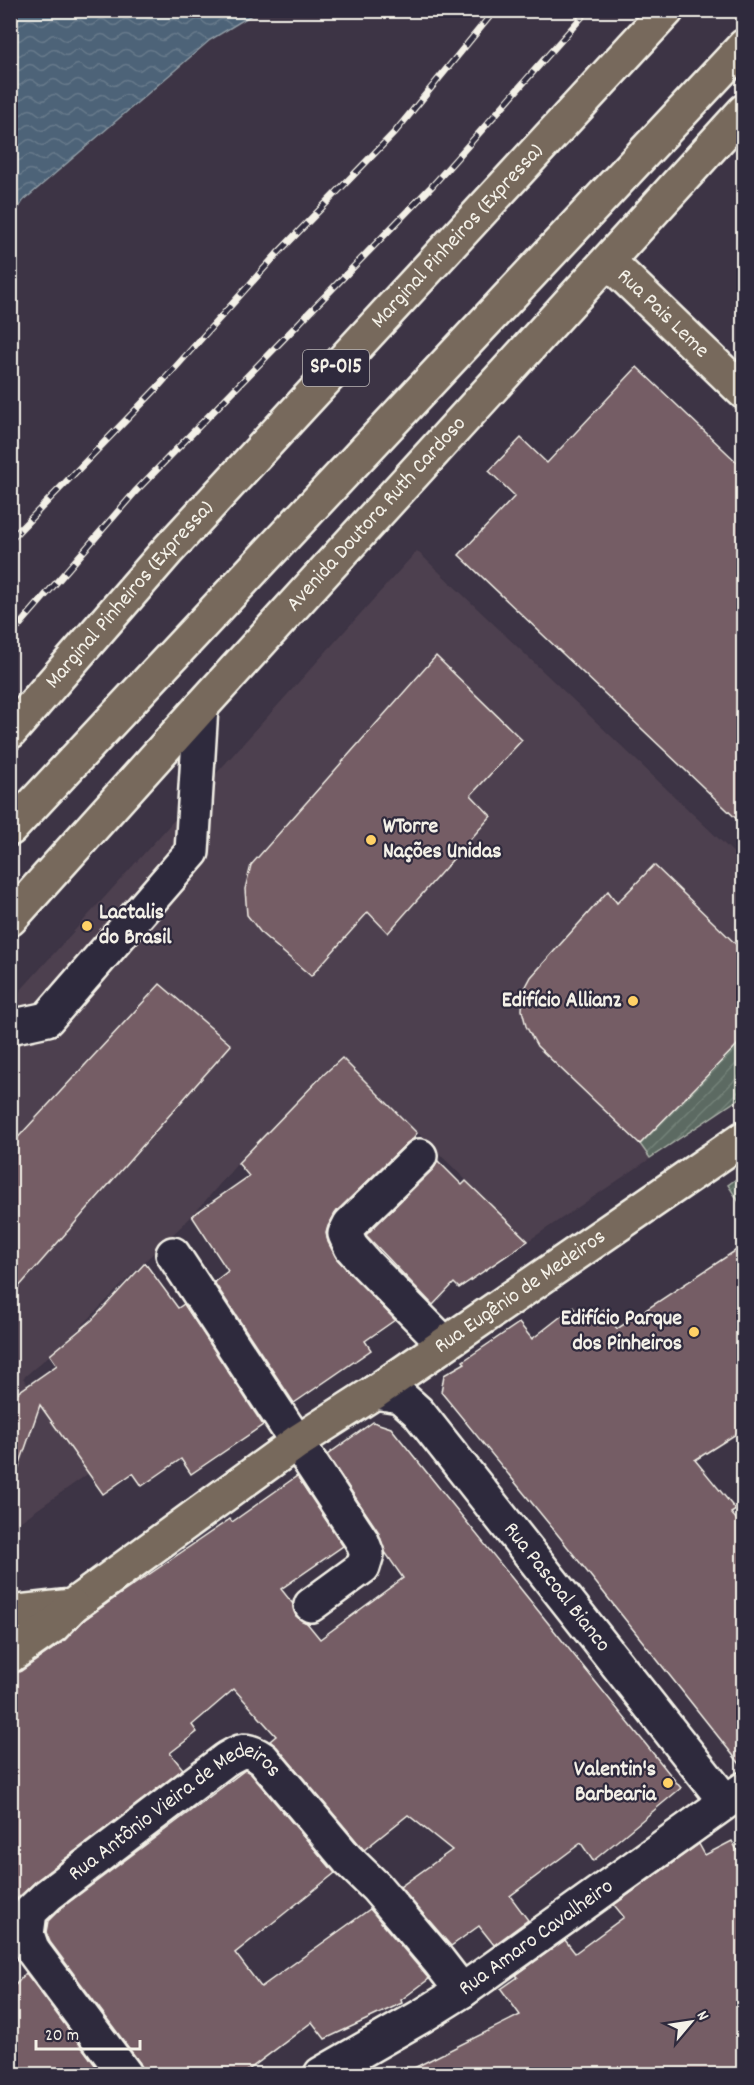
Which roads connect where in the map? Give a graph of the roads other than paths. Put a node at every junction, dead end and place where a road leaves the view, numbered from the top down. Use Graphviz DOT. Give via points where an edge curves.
graph roads {
  1 [pos="667,10"];
  2 [pos="744,46"];
  3 [pos="744,111"];
  4 [pos="608,261"];
  5 [pos="744,392"];
  6 [pos="201,707"];
  7 [pos="10,732"];
  8 [pos="10,829"];
  9 [pos="10,919"];
  10 [pos="10,1028"];
  11 [pos="744,1138"];
  12 [pos="420,1156"];
  13 [pos="173,1254"];
  14 [pos="444,1343"];
  15 [pos="375,1392"];
  16 [pos="297,1442"];
  17 [pos="311,1605"];
  18 [pos="72,1606"];
  19 [pos="10,1613"];
  20 [pos="10,1656"];
  21 [pos="734,1795"];
  22 [pos="462,1991"];
  23 [pos="125,2074"];
  24 [pos="321,2074"];
  1 -- 7 [label="main road, Marginal Pinheiros (Expressa) / SP-015" via="168,550"];
  2 -- 8 [label="main road"];
  3 -- 4 [label="main road, Avenida Doutora Ruth Cardoso"];
  4 -- 5 [label="main road, Rua Pais Leme"];
  4 -- 6 [label="main road, Avenida Doutora Ruth Cardoso"];
  6 -- 9 [label="main road, Avenida Doutora Ruth Cardoso"];
  6 -- 10 [label="street" via="192,852 47,1018"];
  11 -- 14 [label="main road, Rua Eugênio de Medeiros"];
  12 -- 14 [label="street" via="350,1224 345,1234 366,1264"];
  13 -- 16 [label="street"];
  14 -- 15 [label="main road, Rua Eugênio de Medeiros"];
  15 -- 16 [label="main road, Rua Eugênio de Medeiros"];
  15 -- 21 [label="street, Rua Pascoal Bianco" via="400,1396 418,1412"];
  16 -- 17 [label="street" via="367,1554 363,1567"];
  16 -- 18 [label="main road, Rua Eugênio de Medeiros"];
  18 -- 19 [label="main road, Rua Eugênio de Medeiros"];
  18 -- 20 [label="main road, Rua Eugênio de Medeiros" via="53,1626"];
  21 -- 22 [label="street, Rua Amaro Cavalheiro"];
  22 -- 23 [label="street, Rua Antônio Vieira de Medeiros" via="263,1759 252,1751 239,1752 30,1912 27,1934 33,1951"];
  22 -- 24 [label="street, Rua Amaro Cavalheiro"];
}
